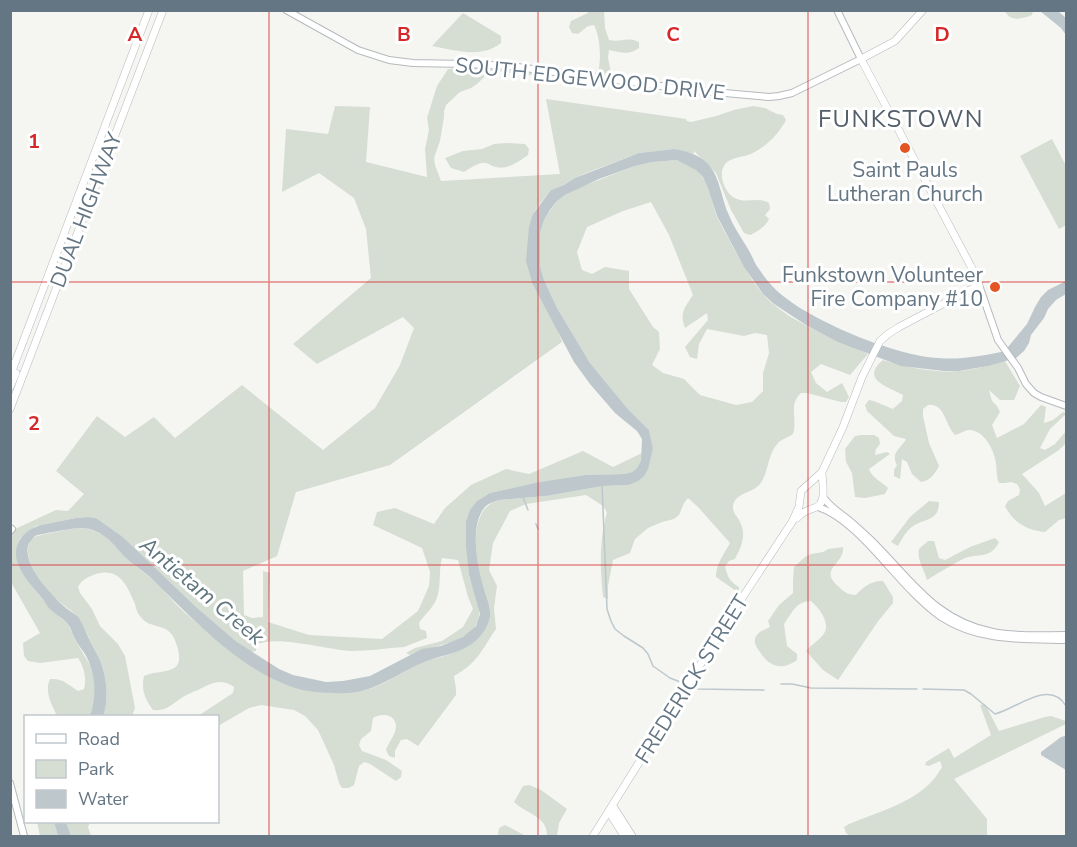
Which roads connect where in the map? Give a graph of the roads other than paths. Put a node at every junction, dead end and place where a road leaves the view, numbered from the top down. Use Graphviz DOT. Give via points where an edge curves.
graph roads {
  1 [pos="149,10"];
  2 [pos="163,10"];
  3 [pos="286,10"];
  4 [pos="837,10"];
  5 [pos="923,10"];
  6 [pos="861,59"];
  7 [pos="979,285"];
  8 [pos="28,332"];
  9 [pos="10,376"];
  10 [pos="10,387"];
  11 [pos="12,399"];
  12 [pos="1066,406"];
  13 [pos="10,409"];
  14 [pos="822,472"];
  15 [pos="806,486"];
  16 [pos="823,495"];
  17 [pos="800,499"];
  18 [pos="814,508"];
  19 [pos="792,522"];
  20 [pos="1066,638"];
  21 [pos="10,783"];
  22 [pos="611,809"];
  23 [pos="24,837"];
  24 [pos="593,837"];
  25 [pos="628,837"];
  1 -- 8 [label="main road, DUAL HIGHWAY"];
  2 -- 11 [label="main road, DUAL HIGHWAY"];
  3 -- 6 [label="main road, SOUTH EDGEWOOD DRIVE" via="358,50 389,60 510,66 755,96 792,93"];
  4 -- 6 [label="main road"];
  5 -- 6 [label="main road" via="895,40"];
  6 -- 7 [label="main road"];
  7 -- 12 [label="main road" via="996,335 1026,384 1034,393"];
  7 -- 14 [label="main road" via="898,327 880,341"];
  8 -- 9 [label="main road, DUAL HIGHWAY"];
  8 -- 10 [label="main road"];
  11 -- 13 [label="main road, DUAL HIGHWAY"];
  14 -- 15 [label="main road"];
  14 -- 16 [label="main road"];
  15 -- 16 [label="main road" via="816,486"];
  15 -- 17 [label="main road"];
  16 -- 18 [label="main road"];
  16 -- 20 [label="main road" via="947,615 994,633"];
  17 -- 18 [label="main road" via="803,506"];
  17 -- 19 [label="main road, FREDERICK STREET"];
  18 -- 19 [label="main road, FREDERICK STREET"];
  18 -- 20 [label="main road" via="827,510 853,530 918,596 958,626 1002,638"];
  19 -- 22 [label="main road, FREDERICK STREET"];
  21 -- 23 [label="main road"];
  22 -- 24 [label="main road, FREDERICK STREET"];
  22 -- 25 [label="main road"];
  22 -- 25 [label="main road"];
}
